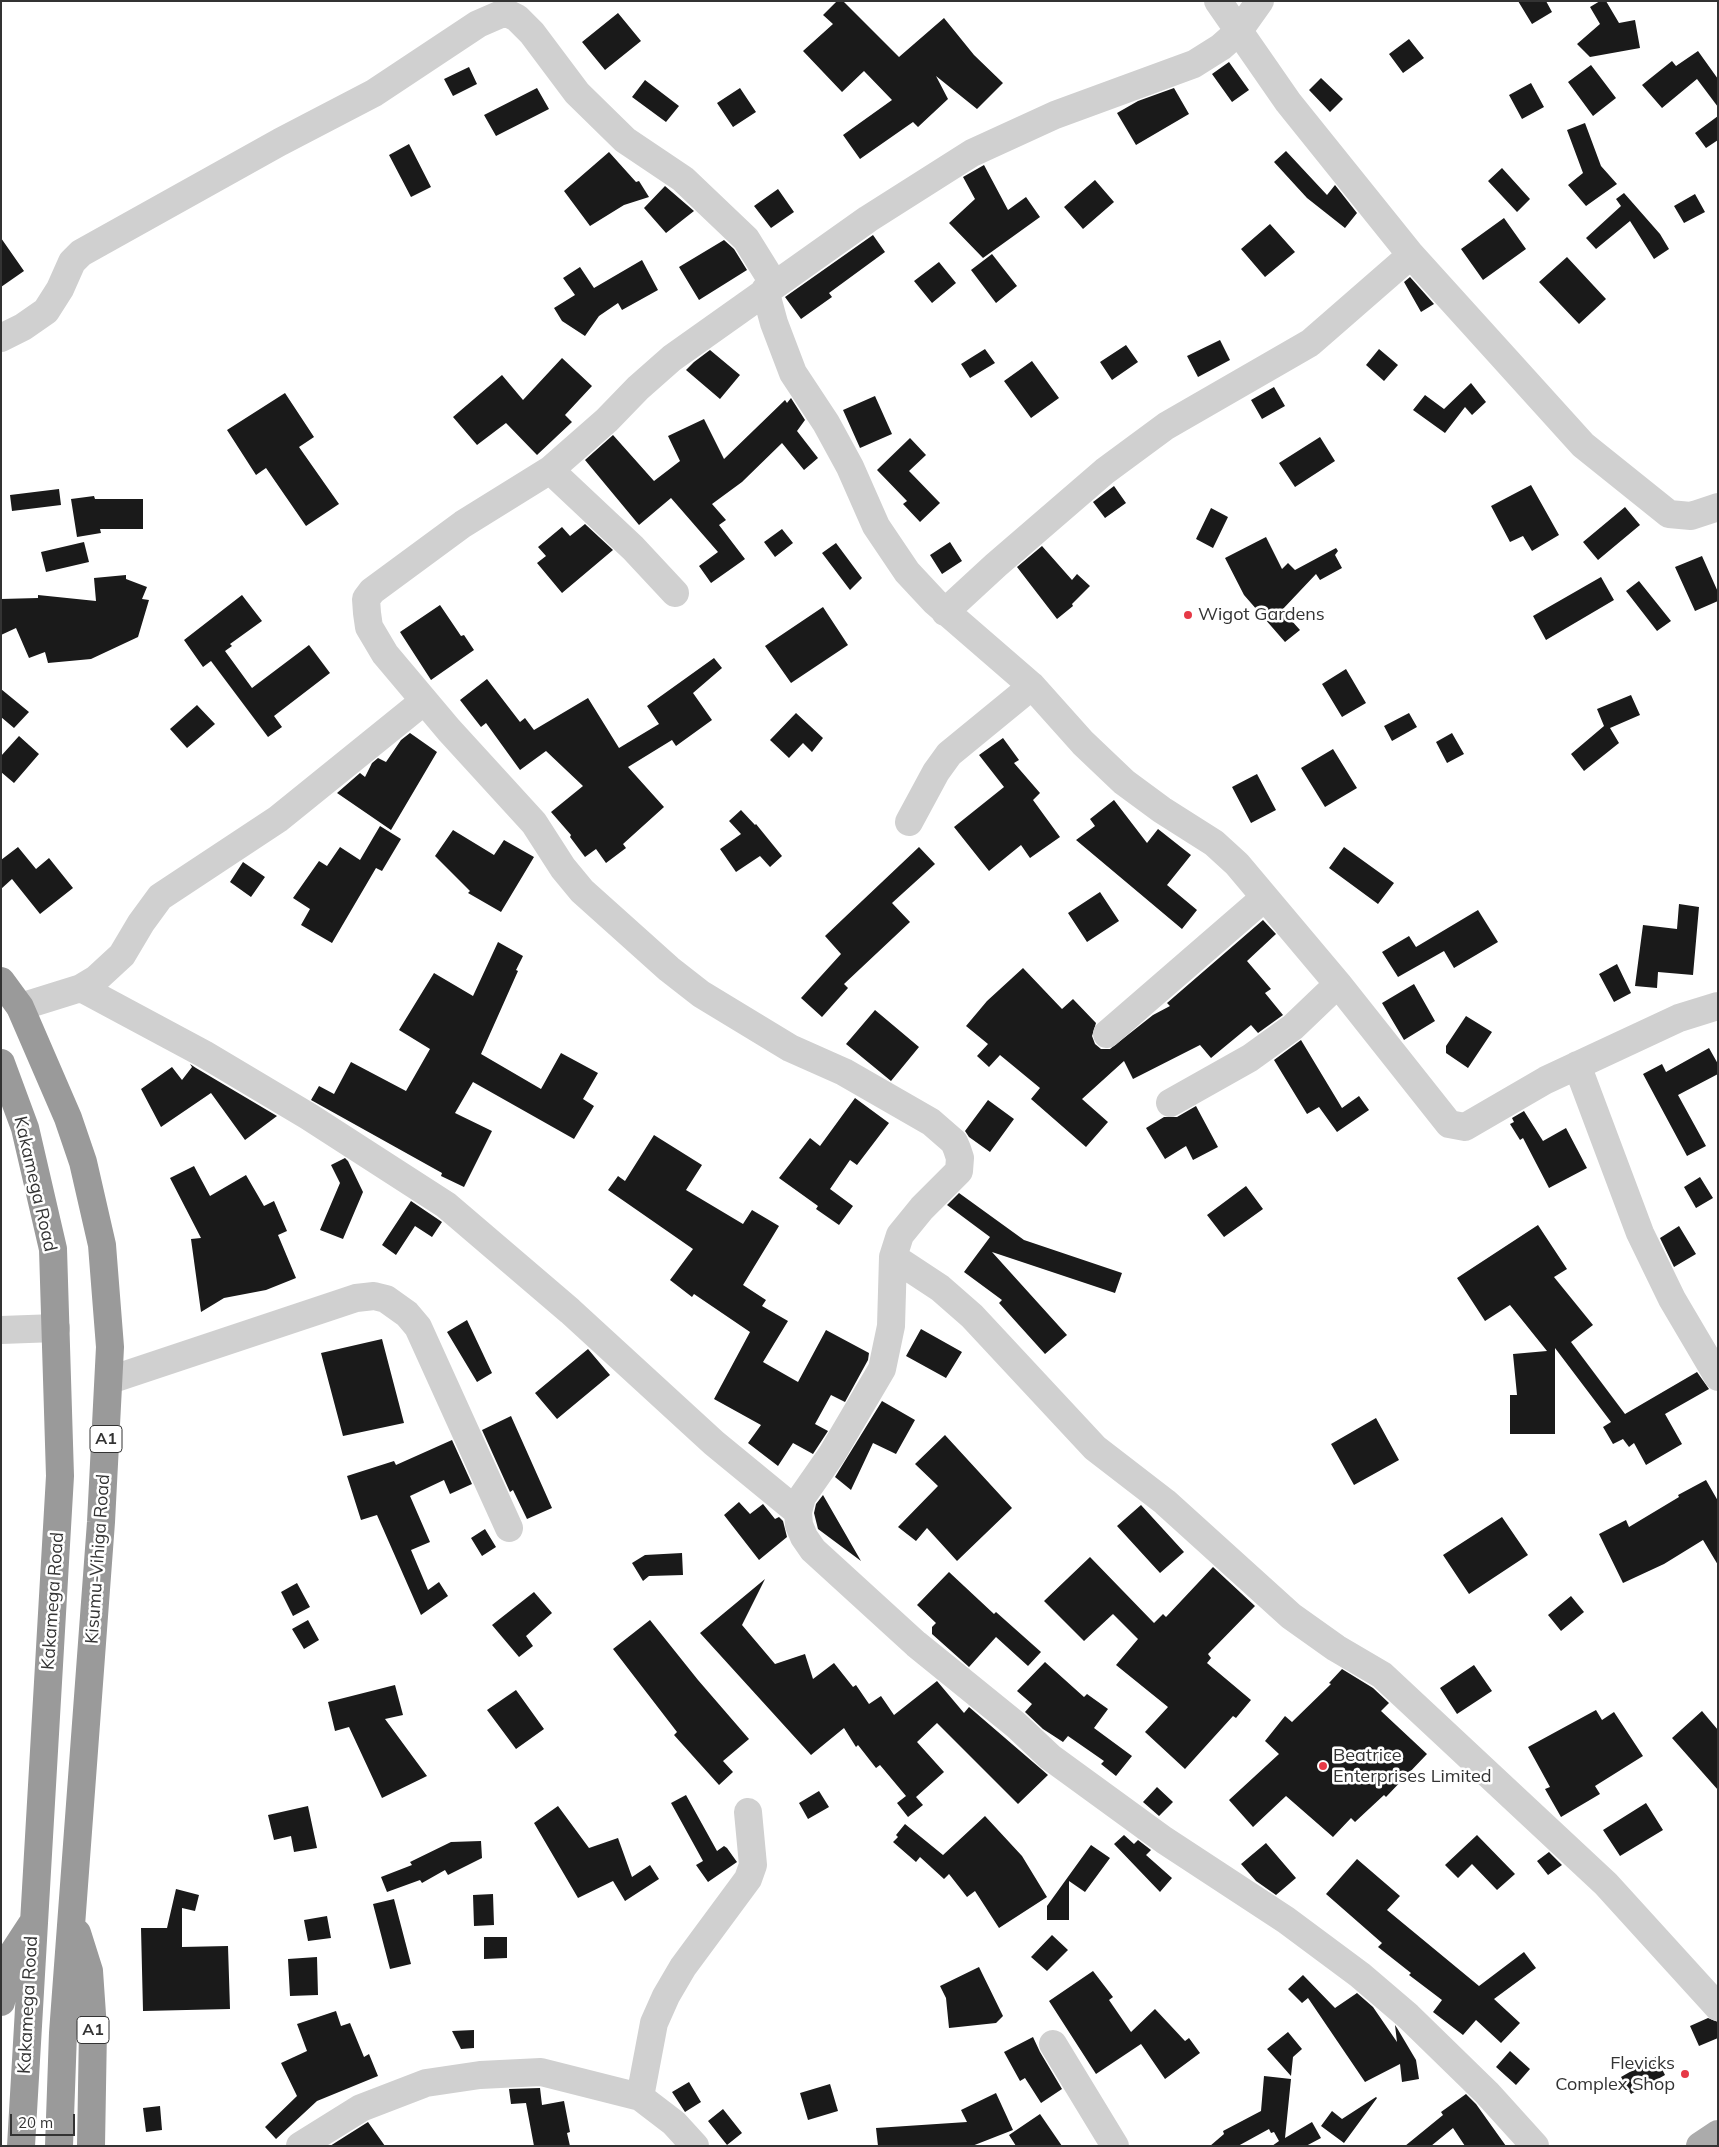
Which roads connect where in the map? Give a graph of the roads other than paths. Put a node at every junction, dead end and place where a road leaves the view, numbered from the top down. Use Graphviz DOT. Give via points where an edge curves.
graph roads {
  1 [pos="1218,1"];
  2 [pos="1260,1"];
  3 [pos="1238,32"];
  4 [pos="1411,255"];
  5 [pos="770,287"];
  6 [pos="1,338"];
  7 [pos="550,470"];
  8 [pos="1718,507"];
  9 [pos="675,592"];
  10 [pos="945,612"];
  11 [pos="1032,686"];
  12 [pos="424,701"];
  13 [pos="909,822"];
  14 [pos="1264,898"];
  15 [pos="1,981"];
  16 [pos="1338,984"];
  17 [pos="81,988"];
  18 [pos="1718,1006"];
  19 [pos="20,1007"];
  20 [pos="1107,1034"];
  21 [pos="1,1063"];
  22 [pos="1577,1066"];
  23 [pos="1170,1103"];
  24 [pos="893,1257"];
  25 [pos="56,1328"];
  26 [pos="1,1330"];
  27 [pos="1718,1377"];
  28 [pos="110,1380"];
  29 [pos="798,1512"];
  30 [pos="509,1528"];
  31 [pos="748,1812"];
  32 [pos="72,1917"];
  33 [pos="33,1923"];
  34 [pos="1,2002"];
  35 [pos="1718,2007"];
  36 [pos="1053,2044"];
  37 [pos="640,2097"];
  38 [pos="1718,2134"];
  39 [pos="21,2146"];
  40 [pos="59,2146"];
  41 [pos="91,2146"];
  42 [pos="300,2146"];
  43 [pos="695,2146"];
  44 [pos="1115,2146"];
  45 [pos="1535,2146"];
  46 [pos="1700,2146"];
  1 -- 3 [label="street"];
  2 -- 3 [label="street"];
  3 -- 4 [label="street" via="1288,102"];
  3 -- 5 [label="street" via="1194,64 1055,115 972,153"];
  4 -- 8 [label="street" via="1582,445 1669,514 1691,516"];
  4 -- 10 [label="street" via="1310,344 1166,426 1105,471"];
  5 -- 6 [label="street" via="746,238 683,179 625,140 577,93 522,23 509,14 501,14 478,24 374,93 81,253 72,262 46,311"];
  5 -- 7 [label="street" via="672,358"];
  5 -- 10 [label="street" via="774,323 793,373 830,430 876,526 907,572"];
  7 -- 9 [label="street"];
  7 -- 12 [label="street" via="463,524 372,591 366,599 369,627 385,654"];
  10 -- 11 [label="street"];
  11 -- 13 [label="street" via="949,754"];
  11 -- 14 [label="street" via="1083,744 1124,782 1214,843 1237,864"];
  12 -- 17 [label="street" via="278,819 160,897 122,955 110,968"];
  12 -- 24 [label="street" via="534,823 582,891 669,969 701,994 790,1048 844,1072 931,1122 954,1142 960,1158 959,1171 922,1208 900,1236"];
  14 -- 16 [label="street"];
  14 -- 20 [label="street"];
  15 -- 19 [label="highway, Kisumu-Vihiga Road / A1"];
  16 -- 22 [label="street" via="1453,1126 1465,1127 1546,1080"];
  16 -- 23 [label="street" via="1293,1027 1250,1058"];
  17 -- 19 [label="street"];
  17 -- 29 [label="street" via="204,1054 446,1205 570,1311 714,1443"];
  18 -- 22 [label="street" via="1679,1018"];
  19 -- 28 [label="highway, Kisumu-Vihiga Road / A1" via="68,1118 83,1162 102,1245"];
  21 -- 25 [label="highway, Kakamega Road" via="25,1128 53,1249"];
  22 -- 27 [label="street" via="1640,1233 1672,1300"];
  24 -- 29 [label="street" via="891,1326 882,1369 802,1498"];
  24 -- 35 [label="street" via="940,1288 972,1316 1095,1448 1165,1502 1291,1616 1382,1675 1606,1884"];
  25 -- 26 [label="street"];
  25 -- 33 [label="highway, Kakamega Road" via="60,1476"];
  28 -- 30 [label="street" via="356,1298 374,1296 386,1299 395,1303 418,1328"];
  28 -- 32 [label="highway, Kisumu-Vihiga Road / A1"];
  29 -- 45 [label="street" via="799,1525 813,1550 916,1644 1016,1725 1050,1757 1360,1975 1408,2016 1487,2093"];
  31 -- 37 [label="street" via="753,1865 748,1879 683,1967 666,1996 654,2023"];
  32 -- 40 [label="highway, A1"];
  32 -- 41 [label="highway, A1" via="89,1971 93,2029"];
  33 -- 34 [label="highway" via="11,1956"];
  33 -- 39 [label="highway, Kakamega Road"];
  36 -- 44 [label="street"];
  37 -- 42 [label="street" via="541,2072 426,2082 362,2108"];
  37 -- 43 [label="street" via="674,2123"];
  38 -- 46 [label="main road"];
}
